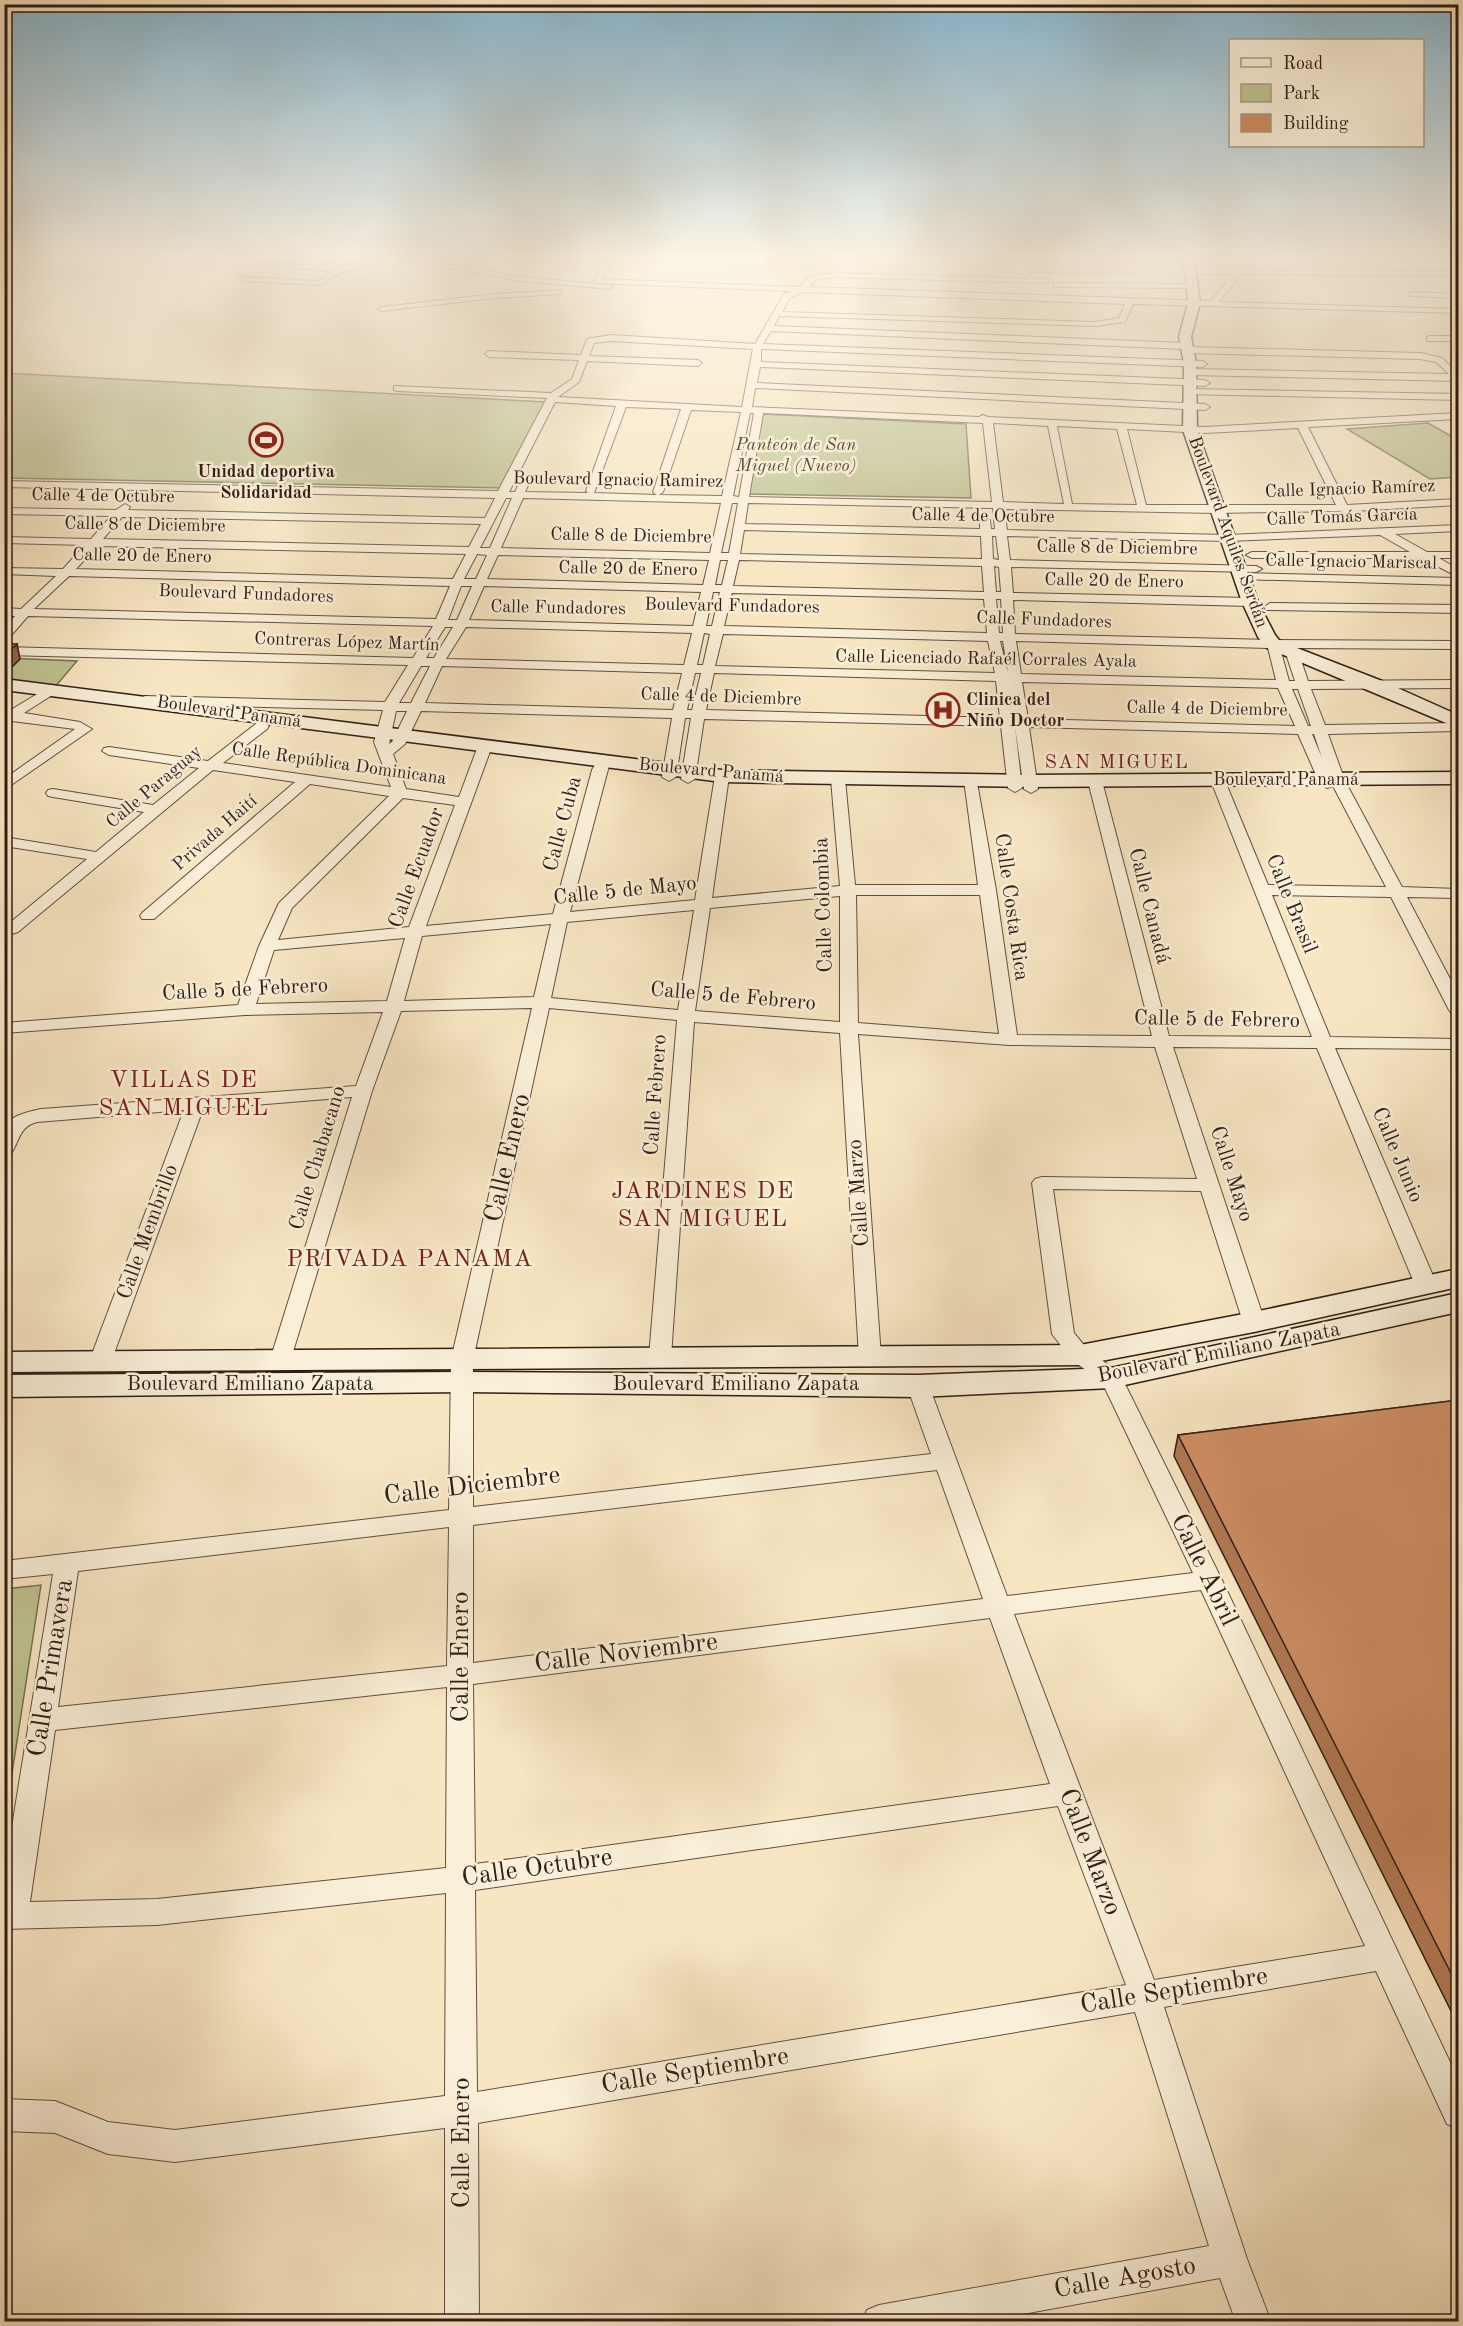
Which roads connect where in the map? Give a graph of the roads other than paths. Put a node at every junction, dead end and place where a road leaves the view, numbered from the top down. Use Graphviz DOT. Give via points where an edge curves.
graph roads {
  1 [pos="756,364"];
  2 [pos="582,365"];
  3 [pos="768,365"];
  4 [pos="980,365"];
  5 [pos="1082,365"];
  6 [pos="1154,365"];
  7 [pos="1196,365"];
  8 [pos="1332,365"];
  9 [pos="1444,365"];
  10 [pos="982,374"];
  11 [pos="1196,375"];
  12 [pos="1458,377"];
  13 [pos="751,385"];
  14 [pos="397,388"];
  15 [pos="983,395"];
  16 [pos="1458,397"];
  17 [pos="552,398"];
  18 [pos="567,400"];
  19 [pos="622,404"];
  20 [pos="687,407"];
  21 [pos="753,408"];
  22 [pos="558,414"];
  23 [pos="1458,416"];
  24 [pos="983,420"];
  25 [pos="1052,424"];
  26 [pos="1302,425"];
  27 [pos="1121,427"];
  28 [pos="1197,430"];
  29 [pos="978,437"];
  30 [pos="531,468"];
  31 [pos="4,481"];
  32 [pos="133,483"];
  33 [pos="149,484"];
  34 [pos="504,491"];
  35 [pos="591,491"];
  36 [pos="520,492"];
  37 [pos="658,492"];
  38 [pos="728,496"];
  39 [pos="745,497"];
  40 [pos="983,498"];
  41 [pos="997,502"];
  42 [pos="1068,502"];
  43 [pos="1458,502"];
  44 [pos="1142,504"];
  45 [pos="1347,506"];
  46 [pos="1227,508"];
  47 [pos="4,511"];
  48 [pos="104,512"];
  49 [pos="119,513"];
  50 [pos="489,521"];
  51 [pos="1378,523"];
  52 [pos="738,527"];
  53 [pos="1458,528"];
  54 [pos="1397,531"];
  55 [pos="987,533"];
  56 [pos="1002,533"];
  57 [pos="1227,538"];
  58 [pos="1242,538"];
  59 [pos="4,540"];
  60 [pos="76,542"];
  61 [pos="93,542"];
  62 [pos="475,550"];
  63 [pos="495,551"];
  64 [pos="1458,555"];
  65 [pos="715,556"];
  66 [pos="1426,556"];
  67 [pos="1441,556"];
  68 [pos="734,557"];
  69 [pos="988,562"];
  70 [pos="1005,563"];
  71 [pos="1458,566"];
  72 [pos="4,571"];
  73 [pos="48,572"];
  74 [pos="66,573"];
  75 [pos="1241,573"];
  76 [pos="1458,574"];
  77 [pos="457,582"];
  78 [pos="1458,582"];
  79 [pos="480,583"];
  80 [pos="33,586"];
  81 [pos="708,588"];
  82 [pos="726,589"];
  83 [pos="990,596"];
  84 [pos="1007,596"];
  85 [pos="1251,602"];
  86 [pos="8,608"];
  87 [pos="27,609"];
  88 [pos="1458,609"];
  89 [pos="1271,612"];
  90 [pos="442,620"];
  91 [pos="463,621"];
  92 [pos="699,626"];
  93 [pos="718,626"];
  94 [pos="993,634"];
  95 [pos="1010,634"];
  96 [pos="4,636"];
  97 [pos="1458,638"];
  98 [pos="1458,645"];
  99 [pos="4,651"];
  100 [pos="416,662"];
  101 [pos="438,662"];
  102 [pos="689,669"];
  103 [pos="708,670"];
  104 [pos="1002,677"];
  105 [pos="1017,678"];
  106 [pos="4,684"];
  107 [pos="1283,684"];
  108 [pos="1458,684"];
  109 [pos="1304,685"];
  110 [pos="1383,685"];
  111 [pos="4,692"];
  112 [pos="46,693"];
  113 [pos="140,700"];
  114 [pos="391,705"];
  115 [pos="416,705"];
  116 [pos="679,714"];
  117 [pos="698,714"];
  118 [pos="1458,714"];
  119 [pos="8,717"];
  120 [pos="1458,722"];
  121 [pos="1007,723"];
  122 [pos="1022,723"];
  123 [pos="262,726"];
  124 [pos="1458,727"];
  125 [pos="1302,730"];
  126 [pos="1319,730"];
  127 [pos="389,741"];
  128 [pos="109,751"];
  129 [pos="483,751"];
  130 [pos="209,765"];
  131 [pos="601,766"];
  132 [pos="679,774"];
  133 [pos="1458,778"];
  134 [pos="307,779"];
  135 [pos="721,780"];
  136 [pos="838,783"];
  137 [pos="971,784"];
  138 [pos="1022,785"];
  139 [pos="1096,785"];
  140 [pos="1220,785"];
  141 [pos="1334,785"];
  142 [pos="4,786"];
  143 [pos="1458,786"];
  144 [pos="53,793"];
  145 [pos="400,793"];
  146 [pos="463,802"];
  147 [pos="158,810"];
  148 [pos="4,841"];
  149 [pos="101,857"];
  150 [pos="848,890"];
  151 [pos="988,890"];
  152 [pos="1262,890"];
  153 [pos="1398,893"];
  154 [pos="1456,893"];
  155 [pos="702,904"];
  156 [pos="148,916"];
  157 [pos="560,919"];
  158 [pos="12,929"];
  159 [pos="415,933"];
  160 [pos="267,946"];
  161 [pos="543,1002"];
  162 [pos="394,1006"];
  163 [pos="245,1010"];
  164 [pos="1458,1010"];
  165 [pos="686,1016"];
  166 [pos="4,1028"];
  167 [pos="849,1029"];
  168 [pos="1009,1040"];
  169 [pos="1162,1042"];
  170 [pos="1324,1044"];
  171 [pos="1458,1044"];
  172 [pos="363,1091"];
  173 [pos="196,1102"];
  174 [pos="4,1150"];
  175 [pos="1210,1185"];
  176 [pos="1458,1278"];
  177 [pos="1426,1285"];
  178 [pos="1458,1303"];
  179 [pos="1254,1322"];
  180 [pos="1080,1355"];
  181 [pos="660,1357"];
  182 [pos="870,1357"];
  183 [pos="281,1360"];
  184 [pos="4,1362"];
  185 [pos="100,1362"];
  186 [pos="463,1371"];
  187 [pos="1111,1378"];
  188 [pos="4,1386"];
  189 [pos="918,1386"];
  190 [pos="946,1461"];
  191 [pos="462,1515"];
  192 [pos="67,1563"];
  193 [pos="4,1570"];
  194 [pos="1209,1580"];
  195 [pos="999,1605"];
  196 [pos="460,1675"];
  197 [pos="42,1720"];
  198 [pos="1067,1793"];
  199 [pos="462,1879"];
  200 [pos="9,1916"];
  201 [pos="1385,1956"];
  202 [pos="1145,1996"];
  203 [pos="462,2110"];
  204 [pos="1458,2113"];
  205 [pos="4,2115"];
  206 [pos="1230,2259"];
  207 [pos="462,2322"];
  208 [pos="879,2322"];
  209 [pos="1254,2322"];
  1 -- 13 [label="street"];
  2 -- 17 [label="street" via="576,380"];
  3 -- 10 [label="street"];
  4 -- 10 [label="street"];
  5 -- 11 [label="street"];
  6 -- 11 [label="street"];
  7 -- 11 [label="street, Boulevard Aquiles Serdán"];
  8 -- 11 [label="street"];
  9 -- 12 [label="street"];
  10 -- 11 [label="street"];
  10 -- 15 [label="street"];
  11 -- 12 [label="street"];
  11 -- 15 [label="street"];
  11 -- 16 [label="street"];
  11 -- 28 [label="street, Boulevard Aquiles Serdán"];
  13 -- 15 [label="street"];
  13 -- 21 [label="street"];
  14 -- 17 [label="street"];
  15 -- 24 [label="street"];
  17 -- 18 [label="street"];
  17 -- 34 [label="street"];
  18 -- 19 [label="street"];
  18 -- 22 [label="street"];
  19 -- 20 [label="street"];
  19 -- 35 [label="street"];
  20 -- 21 [label="street"];
  20 -- 37 [label="street"];
  21 -- 24 [label="street"];
  21 -- 38 [label="street"];
  21 -- 39 [label="street"];
  23 -- 26 [label="street"];
  24 -- 25 [label="street"];
  24 -- 29 [label="street"];
  24 -- 41 [label="street"];
  25 -- 27 [label="street"];
  25 -- 42 [label="street"];
  26 -- 28 [label="street"];
  26 -- 45 [label="street"];
  27 -- 28 [label="street"];
  27 -- 44 [label="street"];
  28 -- 46 [label="street, Boulevard Aquiles Serdán"];
  30 -- 36 [label="street"];
  31 -- 32 [label="street, Boulevard Ignacio Ramirez"];
  32 -- 33 [label="street, Boulevard Ignacio Ramirez"];
  32 -- 48 [label="street"];
  33 -- 34 [label="street, Boulevard Ignacio Ramirez"];
  33 -- 49 [label="street"];
  34 -- 36 [label="street, Boulevard Ignacio Ramirez"];
  34 -- 50 [label="street"];
  35 -- 36 [label="street, Boulevard Ignacio Ramirez"];
  35 -- 37 [label="street, Boulevard Ignacio Ramirez"];
  36 -- 38 [label="street, Boulevard Ignacio Ramirez"];
  36 -- 63 [label="street"];
  37 -- 38 [label="street, Boulevard Ignacio Ramirez"];
  38 -- 39 [label="street, Boulevard Ignacio Ramirez"];
  38 -- 65 [label="street"];
  39 -- 40 [label="street, Boulevard Ignacio Ramirez"];
  39 -- 52 [label="street"];
  40 -- 41 [label="street, Boulevard Ignacio Ramirez"];
  40 -- 55 [label="street"];
  41 -- 42 [label="street, Boulevard Ignacio Ramirez"];
  41 -- 46 [label="street, Boulevard Ignacio Ramirez"];
  41 -- 56 [label="street"];
  42 -- 44 [label="street, Boulevard Ignacio Ramirez"];
  43 -- 45 [label="street, Calle Ignacio Ramírez"];
  44 -- 46 [label="street, Boulevard Ignacio Ramirez"];
  45 -- 46 [label="street, Calle Ignacio Ramírez"];
  45 -- 51 [label="street"];
  45 -- 51 [label="street"];
  46 -- 57 [label="street, Boulevard Aquiles Serdán"];
  46 -- 58 [label="street, Boulevard Aquiles Serdán"];
  47 -- 48 [label="street, Calle 4 de Octubre"];
  48 -- 49 [label="street, Calle 4 de Octubre"];
  48 -- 60 [label="street"];
  49 -- 50 [label="street, Calle 4 de Octubre"];
  49 -- 61 [label="street"];
  50 -- 62 [label="street"];
  51 -- 54 [label="street"];
  51 -- 58 [label="street, Calle Tomás García"];
  51 -- 66 [label="street"];
  52 -- 55 [label="street, Calle 4 de Octubre"];
  52 -- 68 [label="street"];
  53 -- 54 [label="street, Calle Tomás García"];
  54 -- 67 [label="street"];
  55 -- 56 [label="street, Calle 4 de Octubre"];
  55 -- 69 [label="street"];
  56 -- 57 [label="street, Calle 4 de Octubre"];
  56 -- 70 [label="street"];
  57 -- 58 [label="street, Calle Tomás García"];
  57 -- 75 [label="street, Boulevard Aquiles Serdán"];
  58 -- 89 [label="street, Boulevard Aquiles Serdán"];
  59 -- 60 [label="street, Calle 8 de Diciembre"];
  60 -- 61 [label="street, Calle 8 de Diciembre"];
  60 -- 73 [label="street"];
  61 -- 62 [label="street, Calle 8 de Diciembre"];
  61 -- 74 [label="street"];
  62 -- 63 [label="street, Calle 8 de Diciembre"];
  62 -- 77 [label="street"];
  63 -- 65 [label="street, Calle 8 de Diciembre"];
  63 -- 79 [label="street"];
  64 -- 67 [label="street"];
  65 -- 68 [label="street, Calle 8 de Diciembre"];
  65 -- 81 [label="street"];
  66 -- 67 [label="street"];
  66 -- 76 [label="street"];
  66 -- 89 [label="street"];
  67 -- 71 [label="street"];
  68 -- 69 [label="street, Calle 8 de Diciembre"];
  68 -- 82 [label="street"];
  69 -- 70 [label="street, Calle 8 de Diciembre"];
  69 -- 83 [label="street"];
  70 -- 75 [label="street, Calle 8 de Diciembre"];
  70 -- 84 [label="street"];
  72 -- 73 [label="street, Calle 20 de Enero"];
  73 -- 74 [label="street, Calle 20 de Enero"];
  73 -- 80 [label="street"];
  74 -- 77 [label="street, Calle 20 de Enero"];
  74 -- 87 [label="street"];
  75 -- 85 [label="street, Boulevard Aquiles Serdán"];
  75 -- 89 [label="street, Calle Ignacio Mariscal"];
  77 -- 79 [label="street, Calle 20 de Enero"];
  77 -- 90 [label="street"];
  78 -- 89 [label="street, Calle Ignacio Mariscal"];
  79 -- 81 [label="street, Calle 20 de Enero"];
  79 -- 91 [label="street"];
  81 -- 82 [label="street, Calle 20 de Enero"];
  81 -- 92 [label="street"];
  82 -- 83 [label="street, Calle 20 de Enero"];
  82 -- 93 [label="street"];
  83 -- 84 [label="street, Calle 20 de Enero"];
  83 -- 94 [label="street"];
  84 -- 85 [label="street, Calle 20 de Enero"];
  84 -- 95 [label="street"];
  85 -- 89 [label="street, Boulevard Aquiles Serdán"];
  86 -- 87 [label="street, Calle Fundadores"];
  87 -- 90 [label="street, Calle Fundadores"];
  87 -- 96 [label="street"];
  88 -- 89 [label="street"];
  89 -- 95 [label="street, Calle Fundadores"];
  89 -- 97 [label="street"];
  89 -- 98 [label="street"];
  89 -- 107 [label="street"];
  89 -- 109 [label="street"];
  89 -- 110 [label="street"];
  90 -- 91 [label="street, Calle Fundadores"];
  90 -- 100 [label="street"];
  91 -- 92 [label="street, Calle Fundadores"];
  91 -- 101 [label="street"];
  92 -- 93 [label="street, Calle Fundadores"];
  92 -- 102 [label="street"];
  93 -- 94 [label="street, Calle Fundadores"];
  93 -- 103 [label="street"];
  94 -- 95 [label="street, Calle Fundadores"];
  94 -- 104 [label="street"];
  95 -- 105 [label="street"];
  99 -- 100 [label="street, Contreras López Martín"];
  100 -- 101 [label="street, Contreras López Martín"];
  100 -- 114 [label="street"];
  101 -- 102 [label="street, Contreras López Martín"];
  101 -- 115 [label="street"];
  102 -- 103 [label="street, Calle Licenciado Rafaél Corrales Ayala"];
  102 -- 116 [label="street"];
  103 -- 104 [label="street, Calle Licenciado Rafaél Corrales Ayala"];
  103 -- 117 [label="street"];
  104 -- 105 [label="street, Calle Licenciado Rafaél Corrales Ayala"];
  104 -- 121 [label="street"];
  105 -- 107 [label="street, Calle Licenciado Rafaél Corrales Ayala"];
  105 -- 122 [label="street"];
  106 -- 112 [label="street, Boulevard Panamá"];
  107 -- 109 [label="street, Calle Licenciado Rafaél Corrales Ayala"];
  107 -- 125 [label="street"];
  108 -- 110 [label="street"];
  109 -- 110 [label="street"];
  109 -- 126 [label="street"];
  110 -- 118 [label="street"];
  110 -- 120 [label="street"];
  111 -- 112 [label="street, Boulevard Panamá"];
  112 -- 113 [label="street, Boulevard Panamá"];
  112 -- 119 [label="street"];
  112 -- 123 [label="street, Boulevard Panamá"];
  113 -- 114 [label="street, Calle 4 de Diciembre"];
  113 -- 127 [label="street, Boulevard Panamá"];
  114 -- 115 [label="street, Calle 4 de Diciembre"];
  114 -- 127 [label="street"];
  115 -- 116 [label="street, Calle 4 de Diciembre"];
  115 -- 127 [label="street"];
  116 -- 117 [label="street, Calle 4 de Diciembre"];
  116 -- 132 [label="street"];
  117 -- 121 [label="street, Calle 4 de Diciembre"];
  117 -- 132 [label="street"];
  119 -- 142 [label="street" via="85,729"];
  121 -- 122 [label="street, Calle 4 de Diciembre"];
  121 -- 138 [label="street"];
  122 -- 125 [label="street, Calle 4 de Diciembre"];
  122 -- 138 [label="street"];
  123 -- 127 [label="street, Boulevard Panamá"];
  123 -- 130 [label="street, Calle Paraguay"];
  124 -- 126 [label="street"];
  125 -- 126 [label="street, Calle 4 de Diciembre"];
  125 -- 141 [label="street"];
  126 -- 141 [label="street"];
  127 -- 129 [label="street, Boulevard Panamá"];
  127 -- 145 [label="street"];
  128 -- 130 [label="street, Calle República Dominicana"];
  129 -- 131 [label="street, Boulevard Panamá"];
  129 -- 146 [label="street, Calle Ecuador"];
  130 -- 134 [label="street, Calle República Dominicana"];
  130 -- 147 [label="street, Calle Paraguay"];
  131 -- 132 [label="street, Boulevard Panamá"];
  131 -- 157 [label="street, Calle Cuba"];
  132 -- 135 [label="street, Boulevard Panamá"];
  133 -- 141 [label="street, Boulevard Panamá"];
  134 -- 145 [label="street, Calle República Dominicana"];
  134 -- 156 [label="street, Privada Haití"];
  135 -- 136 [label="street, Boulevard Panamá"];
  135 -- 155 [label="street, Calle Febrero"];
  136 -- 137 [label="street, Boulevard Panamá"];
  136 -- 150 [label="street, Calle Colombia"];
  137 -- 138 [label="street, Boulevard Panamá"];
  137 -- 151 [label="street, Calle Costa Rica"];
  138 -- 139 [label="street, Boulevard Panamá"];
  139 -- 140 [label="street, Boulevard Panamá"];
  139 -- 169 [label="street, Calle Canadá"];
  140 -- 141 [label="street, Boulevard Panamá"];
  140 -- 152 [label="street, Calle Brasil"];
  141 -- 143 [label="street, Boulevard Panamá"];
  141 -- 153 [label="street"];
  144 -- 147 [label="street"];
  145 -- 146 [label="street, Calle República Dominicana"];
  145 -- 160 [label="street" via="285,906"];
  146 -- 159 [label="street, Calle Ecuador"];
  147 -- 149 [label="street, Calle Paraguay"];
  148 -- 149 [label="street"];
  149 -- 158 [label="street, Calle Paraguay"];
  150 -- 151 [label="street, Calle 5 de Mayo"];
  150 -- 155 [label="street, Calle 5 de Mayo"];
  150 -- 167 [label="street, Calle Colombia"];
  151 -- 168 [label="street, Calle Costa Rica"];
  152 -- 153 [label="street"];
  152 -- 170 [label="street, Calle Brasil"];
  153 -- 154 [label="street"];
  153 -- 164 [label="street"];
  155 -- 157 [label="street, Calle 5 de Mayo"];
  155 -- 165 [label="street, Calle Febrero"];
  157 -- 159 [label="street, Calle 5 de Mayo"];
  157 -- 161 [label="street, Calle Cuba"];
  159 -- 160 [label="street, Calle 5 de Mayo"];
  159 -- 162 [label="street, Calle Ecuador"];
  160 -- 163 [label="street"];
  161 -- 162 [label="street, Calle 5 de Febrero"];
  161 -- 165 [label="street, Calle 5 de Febrero"];
  161 -- 186 [label="street, Calle Enero"];
  162 -- 163 [label="street, Calle 5 de Febrero"];
  162 -- 172 [label="street, Calle Chabacano"];
  163 -- 166 [label="street, Calle 5 de Febrero"];
  165 -- 167 [label="street, Calle 5 de Febrero"];
  165 -- 181 [label="street, Calle Febrero"];
  167 -- 168 [label="street, Calle 5 de Febrero"];
  167 -- 182 [label="street, Calle Marzo"];
  168 -- 169 [label="street, Calle 5 de Febrero"];
  169 -- 170 [label="street, Calle 5 de Febrero"];
  169 -- 175 [label="street, Calle Mayo"];
  170 -- 171 [label="street, Calle 5 de Febrero"];
  170 -- 177 [label="street, Calle Junio"];
  172 -- 173 [label="street"];
  172 -- 183 [label="street, Calle Chabacano"];
  173 -- 174 [label="street" via="22,1118 12,1129"];
  173 -- 185 [label="street, Calle Membrillo"];
  175 -- 179 [label="street, Calle Mayo"];
  175 -- 180 [label="street, Calle Abril" via="1042,1183 1063,1334"];
  176 -- 177 [label="street, Boulevard Emiliano Zapata"];
  177 -- 179 [label="street, Boulevard Emiliano Zapata"];
  178 -- 187 [label="street, Boulevard Emiliano Zapata"];
  179 -- 180 [label="street, Boulevard Emiliano Zapata"];
  180 -- 182 [label="street, Boulevard Emiliano Zapata"];
  180 -- 187 [label="street, Calle Abril"];
  181 -- 182 [label="street, Boulevard Emiliano Zapata"];
  181 -- 186 [label="street, Boulevard Emiliano Zapata"];
  183 -- 185 [label="street, Boulevard Emiliano Zapata"];
  183 -- 186 [label="street, Boulevard Emiliano Zapata"];
  184 -- 185 [label="street, Boulevard Emiliano Zapata"];
  186 -- 188 [label="street, Boulevard Emiliano Zapata"];
  186 -- 189 [label="street, Boulevard Emiliano Zapata"];
  186 -- 191 [label="street, Calle Enero"];
  187 -- 189 [label="street, Boulevard Emiliano Zapata"];
  187 -- 194 [label="street, Calle Abril"];
  189 -- 190 [label="street, Calle Marzo"];
  190 -- 191 [label="street, Calle Diciembre"];
  190 -- 195 [label="street, Calle Marzo"];
  191 -- 192 [label="street, Calle Diciembre"];
  191 -- 196 [label="street, Calle Enero"];
  192 -- 193 [label="street, Calle Diciembre"];
  192 -- 197 [label="street, Calle Primavera"];
  194 -- 195 [label="street, Calle Noviembre"];
  194 -- 201 [label="street, Calle Abril"];
  195 -- 196 [label="street, Calle Noviembre"];
  195 -- 198 [label="street, Calle Marzo"];
  196 -- 197 [label="street, Calle Noviembre"];
  196 -- 199 [label="street, Calle Enero"];
  197 -- 200 [label="street, Calle Primavera"];
  198 -- 199 [label="street, Calle Octubre"];
  198 -- 202 [label="street, Calle Marzo"];
  199 -- 200 [label="street, Calle Octubre" via="157,1912"];
  199 -- 203 [label="street, Calle Enero"];
  201 -- 202 [label="street, Calle Septiembre"];
  201 -- 204 [label="street, Calle Abril"];
  202 -- 203 [label="street, Calle Septiembre"];
  202 -- 206 [label="street, Calle Marzo"];
  203 -- 205 [label="street, Calle Septiembre" via="175,2146 108,2138 55,2116"];
  203 -- 207 [label="street, Calle Enero"];
  206 -- 208 [label="street, Calle Agosto"];
  206 -- 209 [label="street, Calle Marzo"];
}
